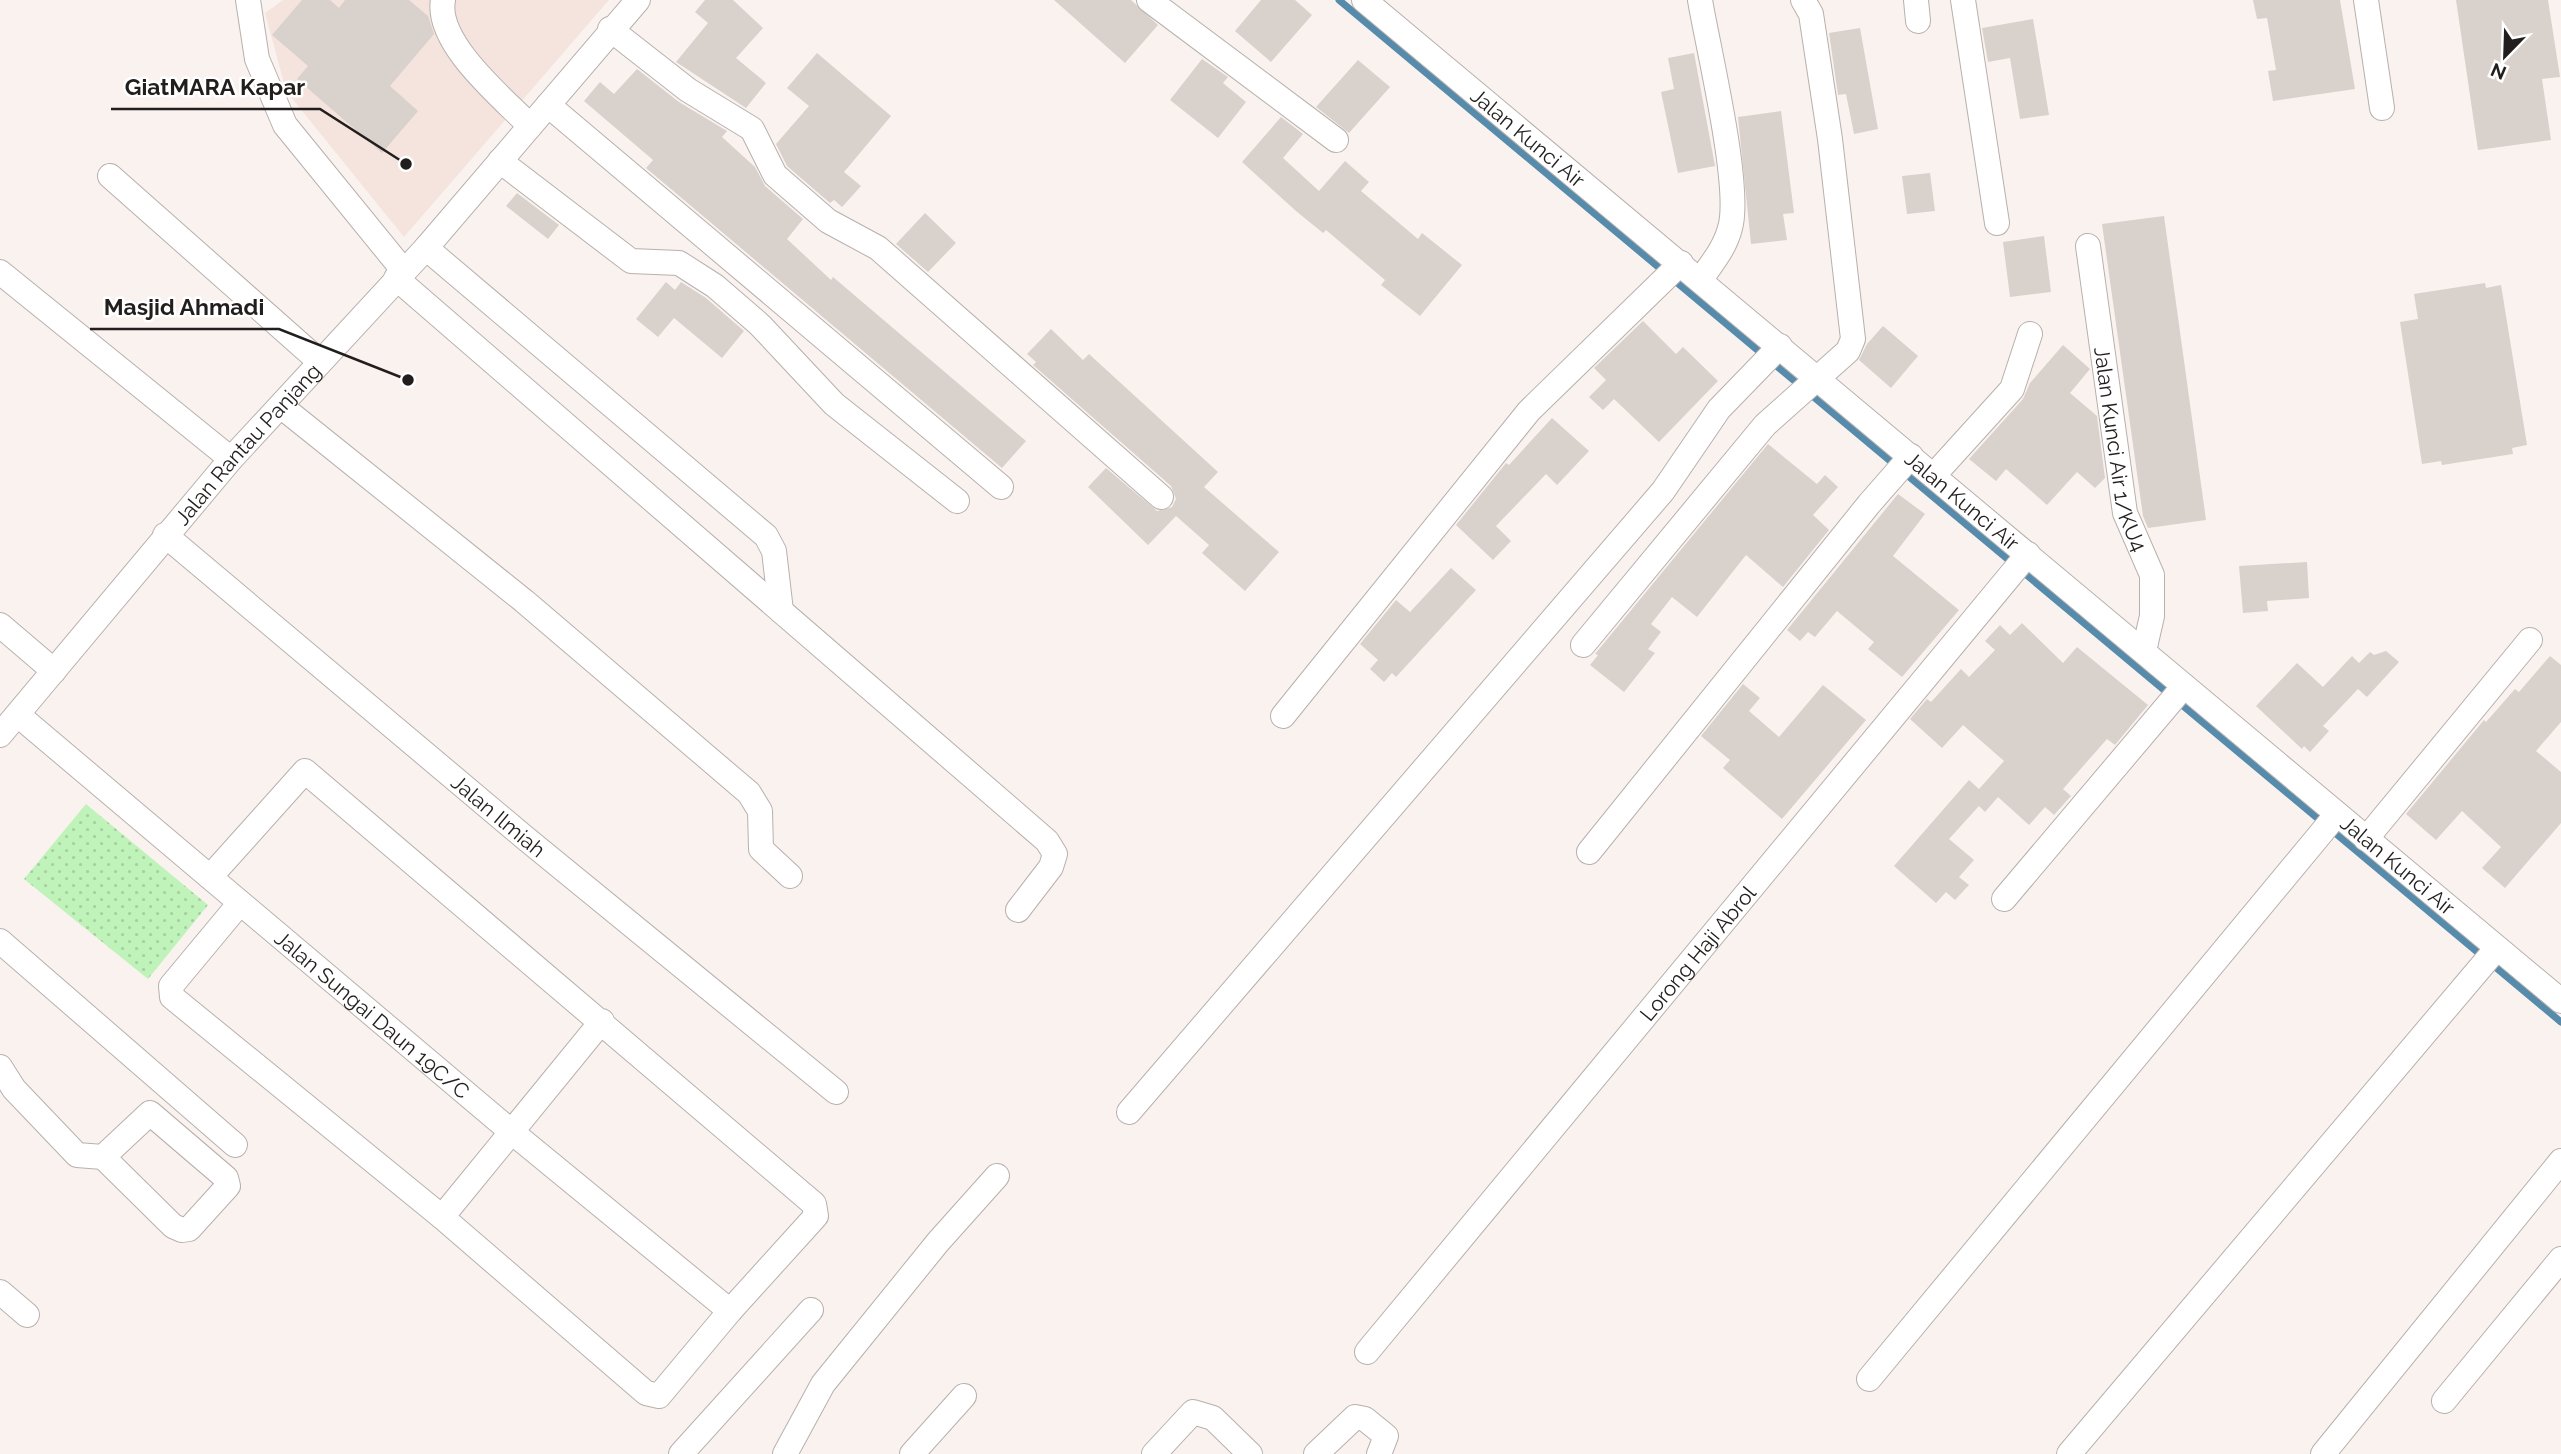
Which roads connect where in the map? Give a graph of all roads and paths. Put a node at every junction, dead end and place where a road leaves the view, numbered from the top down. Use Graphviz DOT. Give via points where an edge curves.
graph roads {
  1 [pos="248,0"];
  2 [pos="443,0"];
  3 [pos="638,0"];
  4 [pos="1149,0"];
  5 [pos="1364,0"];
  6 [pos="1700,0"];
  7 [pos="1803,0"];
  8 [pos="1963,0"];
  9 [pos="2366,0"];
  10 [pos="610,30"];
  11 [pos="548,106"];
  12 [pos="2382,108"];
  13 [pos="530,126"];
  14 [pos="1336,140"];
  15 [pos="500,161"];
  16 [pos="110,177"];
  17 [pos="1997,223"];
  18 [pos="2088,246"];
  19 [pos="426,248"];
  20 [pos="1673,271"];
  21 [pos="0,272"];
  22 [pos="400,274"];
  23 [pos="1701,279"];
  24 [pos="2030,334"];
  25 [pos="1772,354"];
  26 [pos="319,361"];
  27 [pos="1810,386"];
  28 [pos="282,407"];
  29 [pos="231,459"];
  30 [pos="1904,465"];
  31 [pos="1934,475"];
  32 [pos="1001,487"];
  33 [pos="1161,497"];
  34 [pos="957,501"];
  35 [pos="165,535"];
  36 [pos="2021,563"];
  37 [pos="781,611"];
  38 [pos="0,625"];
  39 [pos="2530,640"];
  40 [pos="1583,645"];
  41 [pos="2144,651"];
  42 [pos="54,671"];
  43 [pos="2177,694"];
  44 [pos="18,715"];
  45 [pos="1283,716"];
  46 [pos="0,735"];
  47 [pos="2330,822"];
  48 [pos="2366,839"];
  49 [pos="1588,852"];
  50 [pos="790,876"];
  51 [pos="210,877"];
  52 [pos="2004,900"];
  53 [pos="240,903"];
  54 [pos="1018,910"];
  55 [pos="0,941"];
  56 [pos="2490,956"];
  57 [pos="2559,995"];
  58 [pos="602,1021"];
  59 [pos="0,1067"];
  60 [pos="836,1092"];
  61 [pos="1129,1112"];
  62 [pos="513,1133"];
  63 [pos="234,1145"];
  64 [pos="103,1157"];
  65 [pos="2561,1161"];
  66 [pos="996,1176"];
  67 [pos="442,1217"];
  68 [pos="2561,1259"];
  69 [pos="0,1292"];
  70 [pos="811,1310"];
  71 [pos="730,1311"];
  72 [pos="27,1315"];
  73 [pos="1367,1352"];
  74 [pos="1869,1379"];
  75 [pos="964,1396"];
  76 [pos="2444,1401"];
  77 [pos="681,1454"];
  78 [pos="785,1454"];
  79 [pos="912,1454"];
  80 [pos="1154,1454"];
  81 [pos="1250,1454"];
  82 [pos="1317,1454"];
  83 [pos="1379,1454"];
  84 [pos="2069,1454"];
  85 [pos="2323,1454"];
  1 -- 22 [label="street" via="257,59 285,125"];
  2 -- 13 [label="street" via="448,33 464,57"];
  3 -- 10 [label="street, Jalan Rantau Panjang"];
  4 -- 14 [label="street"];
  5 -- 20 [label="street, Jalan Kunci Air"];
  6 -- 23 [label="street" via="1731,191 1731,226 1720,253"];
  7 -- 27 [label="street" via="1811,14 1830,139 1853,331 1848,351"];
  8 -- 17 [label="street"];
  9 -- 12 [label="street"];
  10 -- 11 [label="street, Jalan Rantau Panjang"];
  10 -- 33 [label="street" via="688,90 752,129 775,175 828,221 878,248"];
  11 -- 13 [label="street, Jalan Rantau Panjang"];
  11 -- 32 [label="street"];
  13 -- 15 [label="street, Jalan Rantau Panjang"];
  15 -- 19 [label="street, Jalan Rantau Panjang"];
  15 -- 34 [label="street" via="631,261 679,263 715,286 760,325 834,404"];
  16 -- 26 [label="street"];
  18 -- 41 [label="street, Jalan Kunci Air 1/KU4" via="2125,513 2152,575 2152,615"];
  19 -- 22 [label="street, Jalan Rantau Panjang"];
  19 -- 37 [label="street" via="766,536 775,551"];
  20 -- 23 [label="street, Jalan Kunci Air"];
  20 -- 45 [label="street" via="1529,411"];
  21 -- 29 [label="street"];
  22 -- 26 [label="street, Jalan Rantau Panjang"];
  22 -- 37 [label="street"];
  23 -- 25 [label="street, Jalan Kunci Air"];
  24 -- 31 [label="street" via="2012,389"];
  25 -- 27 [label="street, Jalan Kunci Air"];
  25 -- 61 [label="street" via="1718,409 1663,491"];
  26 -- 28 [label="street, Jalan Rantau Panjang"];
  27 -- 30 [label="street, Jalan Kunci Air"];
  27 -- 40 [label="street" via="1765,425"];
  28 -- 29 [label="street, Jalan Rantau Panjang"];
  28 -- 50 [label="street" via="524,601 749,793 760,811 761,849"];
  29 -- 35 [label="street, Jalan Rantau Panjang"];
  30 -- 31 [label="street, Jalan Kunci Air"];
  30 -- 49 [label="street"];
  31 -- 36 [label="street, Jalan Kunci Air"];
  35 -- 42 [label="street, Jalan Rantau Panjang"];
  35 -- 60 [label="street, Jalan Ilmiah"];
  36 -- 41 [label="street, Jalan Kunci Air"];
  36 -- 73 [label="street, Lorong Haji Abrol"];
  37 -- 54 [label="street" via="1047,841 1055,854 1051,867"];
  38 -- 42 [label="street"];
  39 -- 48 [label="street"];
  41 -- 43 [label="street, Jalan Kunci Air"];
  42 -- 44 [label="street, Jalan Rantau Panjang"];
  43 -- 47 [label="street, Jalan Kunci Air"];
  43 -- 52 [label="street"];
  44 -- 46 [label="street, Jalan Rantau Panjang"];
  44 -- 51 [label="street, Jalan Sungai Daun 19C/C"];
  47 -- 48 [label="street, Jalan Kunci Air"];
  47 -- 74 [label="street"];
  48 -- 56 [label="street, Jalan Kunci Air"];
  51 -- 53 [label="street, Jalan Sungai Daun 19C/C"];
  51 -- 58 [label="street" via="305,771"];
  53 -- 62 [label="street, Jalan Sungai Daun 19C/C"];
  53 -- 67 [label="street" via="171,986 172,997"];
  55 -- 63 [label="street"];
  56 -- 57 [label="street, Jalan Kunci Air"];
  56 -- 84 [label="street"];
  58 -- 62 [label="street"];
  58 -- 71 [label="street" via="817,1210"];
  59 -- 64 [label="street" via="77,1155"];
  62 -- 67 [label="street"];
  62 -- 71 [label="street, Jalan Sungai Daun 19C/C"];
  64 -- 64 [label="street" via="150,1113 226,1178 228,1186 189,1229 181,1230"];
  65 -- 85 [label="street"];
  66 -- 78 [label="street" via="823,1384"];
  67 -- 71 [label="street" via="651,1396 659,1396"];
  68 -- 76 [label="street"];
  69 -- 72 [label="street"];
  70 -- 77 [label="street"];
  75 -- 79 [label="street"];
  80 -- 81 [label="street" via="1193,1412 1213,1418"];
  82 -- 83 [label="street" via="1355,1417 1365,1419 1386,1436"];
}
